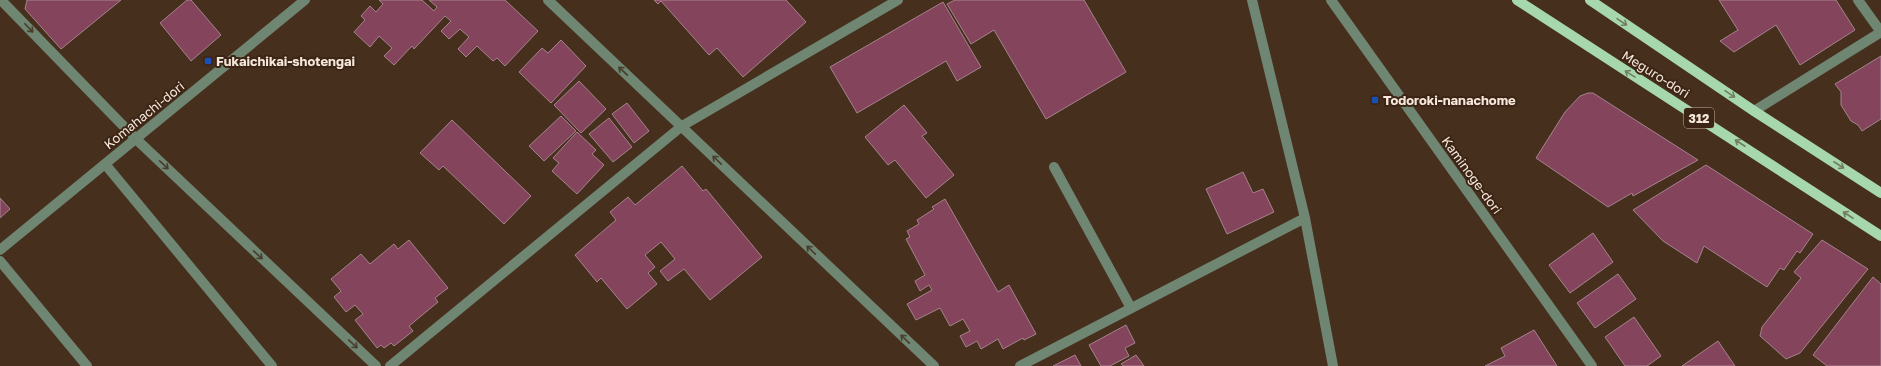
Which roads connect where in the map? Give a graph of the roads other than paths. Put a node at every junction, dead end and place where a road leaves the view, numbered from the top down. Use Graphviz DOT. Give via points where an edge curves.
graph roads {
  1 [pos="2,0"];
  2 [pos="305,0"];
  3 [pos="548,0"];
  4 [pos="1252,0"];
  5 [pos="1331,0"];
  6 [pos="1517,0"];
  7 [pos="1590,0"];
  8 [pos="1858,0"];
  9 [pos="892,2"];
  10 [pos="1881,32"];
  11 [pos="1754,111"];
  12 [pos="682,126"];
  13 [pos="136,139"];
  14 [pos="105,164"];
  15 [pos="1054,167"];
  16 [pos="1881,193"];
  17 [pos="1305,218"];
  18 [pos="1881,236"];
  19 [pos="0,250"];
  20 [pos="0,261"];
  21 [pos="1131,308"];
  22 [pos="87,366"];
  23 [pos="272,366"];
  24 [pos="376,366"];
  25 [pos="390,366"];
  26 [pos="934,366"];
  27 [pos="1020,366"];
  28 [pos="1333,366"];
  29 [pos="1592,366"];
  1 -- 13 [label="street, one-way"];
  2 -- 13 [label="street, Komahachi-dori"];
  12 -- 3 [label="street, one-way"];
  4 -- 17 [label="street"];
  5 -- 29 [label="street, Kaminoge-dori"];
  18 -- 6 [label="main road, Meguro-dori / 312, one-way"];
  7 -- 11 [label="main road, Meguro-dori, one-way"];
  8 -- 10 [label="street"];
  9 -- 12 [label="street"];
  10 -- 11 [label="street"];
  11 -- 16 [label="main road, Meguro-dori, one-way"];
  12 -- 25 [label="street"];
  26 -- 12 [label="street, one-way"];
  13 -- 14 [label="street, Komahachi-dori"];
  13 -- 24 [label="street, one-way"];
  14 -- 19 [label="street, Komahachi-dori"];
  14 -- 23 [label="street"];
  15 -- 21 [label="street"];
  17 -- 21 [label="street"];
  17 -- 28 [label="street"];
  20 -- 22 [label="street"];
  21 -- 27 [label="street"];
}
